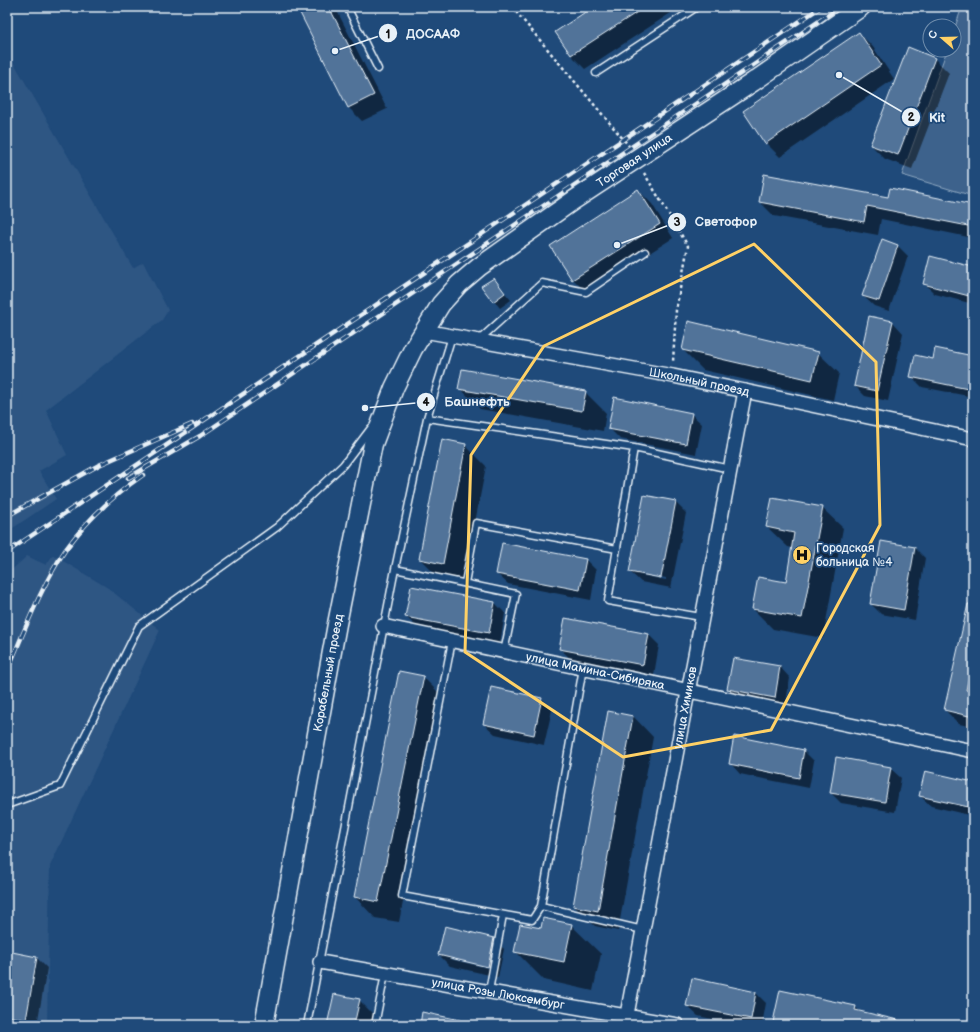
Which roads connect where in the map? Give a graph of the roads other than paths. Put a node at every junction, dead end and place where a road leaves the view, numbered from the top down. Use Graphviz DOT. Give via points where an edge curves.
graph roads {
  1 [pos="347,7"];
  2 [pos="697,7"];
  3 [pos="861,7"];
  4 [pos="378,69"];
  5 [pos="596,74"];
  6 [pos="645,252"];
  7 [pos="424,330"];
  8 [pos="452,335"];
  9 [pos="478,340"];
  10 [pos="745,391"];
  11 [pos="385,411"];
  12 [pos="427,418"];
  13 [pos="973,439"];
  14 [pos="634,448"];
  15 [pos="730,469"];
  16 [pos="617,549"];
  17 [pos="394,569"];
  18 [pos="465,583"];
  19 [pos="701,618"];
  20 [pos="383,626"];
  21 [pos="452,641"];
  22 [pos="504,652"];
  23 [pos="583,668"];
  24 [pos="688,690"];
  25 [pos="973,751"];
  26 [pos="7,805"];
  27 [pos="541,906"];
  28 [pos="503,914"];
  29 [pos="643,930"];
  30 [pos="320,962"];
  31 [pos="385,974"];
  32 [pos="489,991"];
  33 [pos="626,1020"];
  34 [pos="264,1025"];
  35 [pos="307,1025"];
  36 [pos="375,1025"];
  37 [pos="677,1025"];
  1 -- 4 [label="lane"];
  2 -- 5 [label="lane"];
  3 -- 7 [label="street, Торговая улица" via="479,267 441,304"];
  6 -- 9 [label="lane" via="586,292 542,284"];
  7 -- 8 [label="street, Школьный проезд"];
  7 -- 11 [label="street, Корабельный проезд" via="403,368"];
  8 -- 9 [label="street, Школьный проезд"];
  8 -- 12 [label="lane"];
  9 -- 10 [label="street, Школьный проезд"];
  10 -- 13 [label="street, Школьный проезд"];
  10 -- 15 [label="street, улица Химиков"];
  11 -- 26 [label="lane" via="343,465 277,527 140,626 60,786"];
  11 -- 34 [label="street, Корабельный проезд" via="373,444 338,616"];
  12 -- 14 [label="lane"];
  12 -- 17 [label="lane"];
  14 -- 15 [label="lane"];
  14 -- 16 [label="lane"];
  15 -- 19 [label="street, улица Химиков"];
  16 -- 18 [label="lane" via="476,523"];
  16 -- 19 [label="lane" via="608,601"];
  17 -- 18 [label="lane"];
  17 -- 20 [label="lane"];
  18 -- 22 [label="lane" via="516,594"];
  19 -- 24 [label="street, улица Химиков"];
  20 -- 21 [label="street, улица Мамина-Сибиряка"];
  20 -- 30 [label="lane"];
  21 -- 22 [label="street, улица Мамина-Сибиряка"];
  21 -- 28 [label="lane" via="402,896"];
  22 -- 23 [label="street, улица Мамина-Сибиряка"];
  23 -- 24 [label="street, улица Мамина-Сибиряка"];
  23 -- 27 [label="lane"];
  24 -- 25 [label="street, улица Мамина-Сибиряка"];
  24 -- 29 [label="street, улица Химиков"];
  27 -- 28 [label="lane" via="532,920"];
  27 -- 29 [label="lane"];
  28 -- 32 [label="lane"];
  29 -- 33 [label="street, улица Химиков"];
  30 -- 31 [label="street, улица Розы Люксембург"];
  30 -- 35 [label="lane"];
  31 -- 32 [label="street, улица Розы Люксембург"];
  31 -- 36 [label="lane"];
  32 -- 33 [label="street, улица Розы Люксембург"];
  33 -- 37 [label="street, улица Розы Люксембург"];
}
